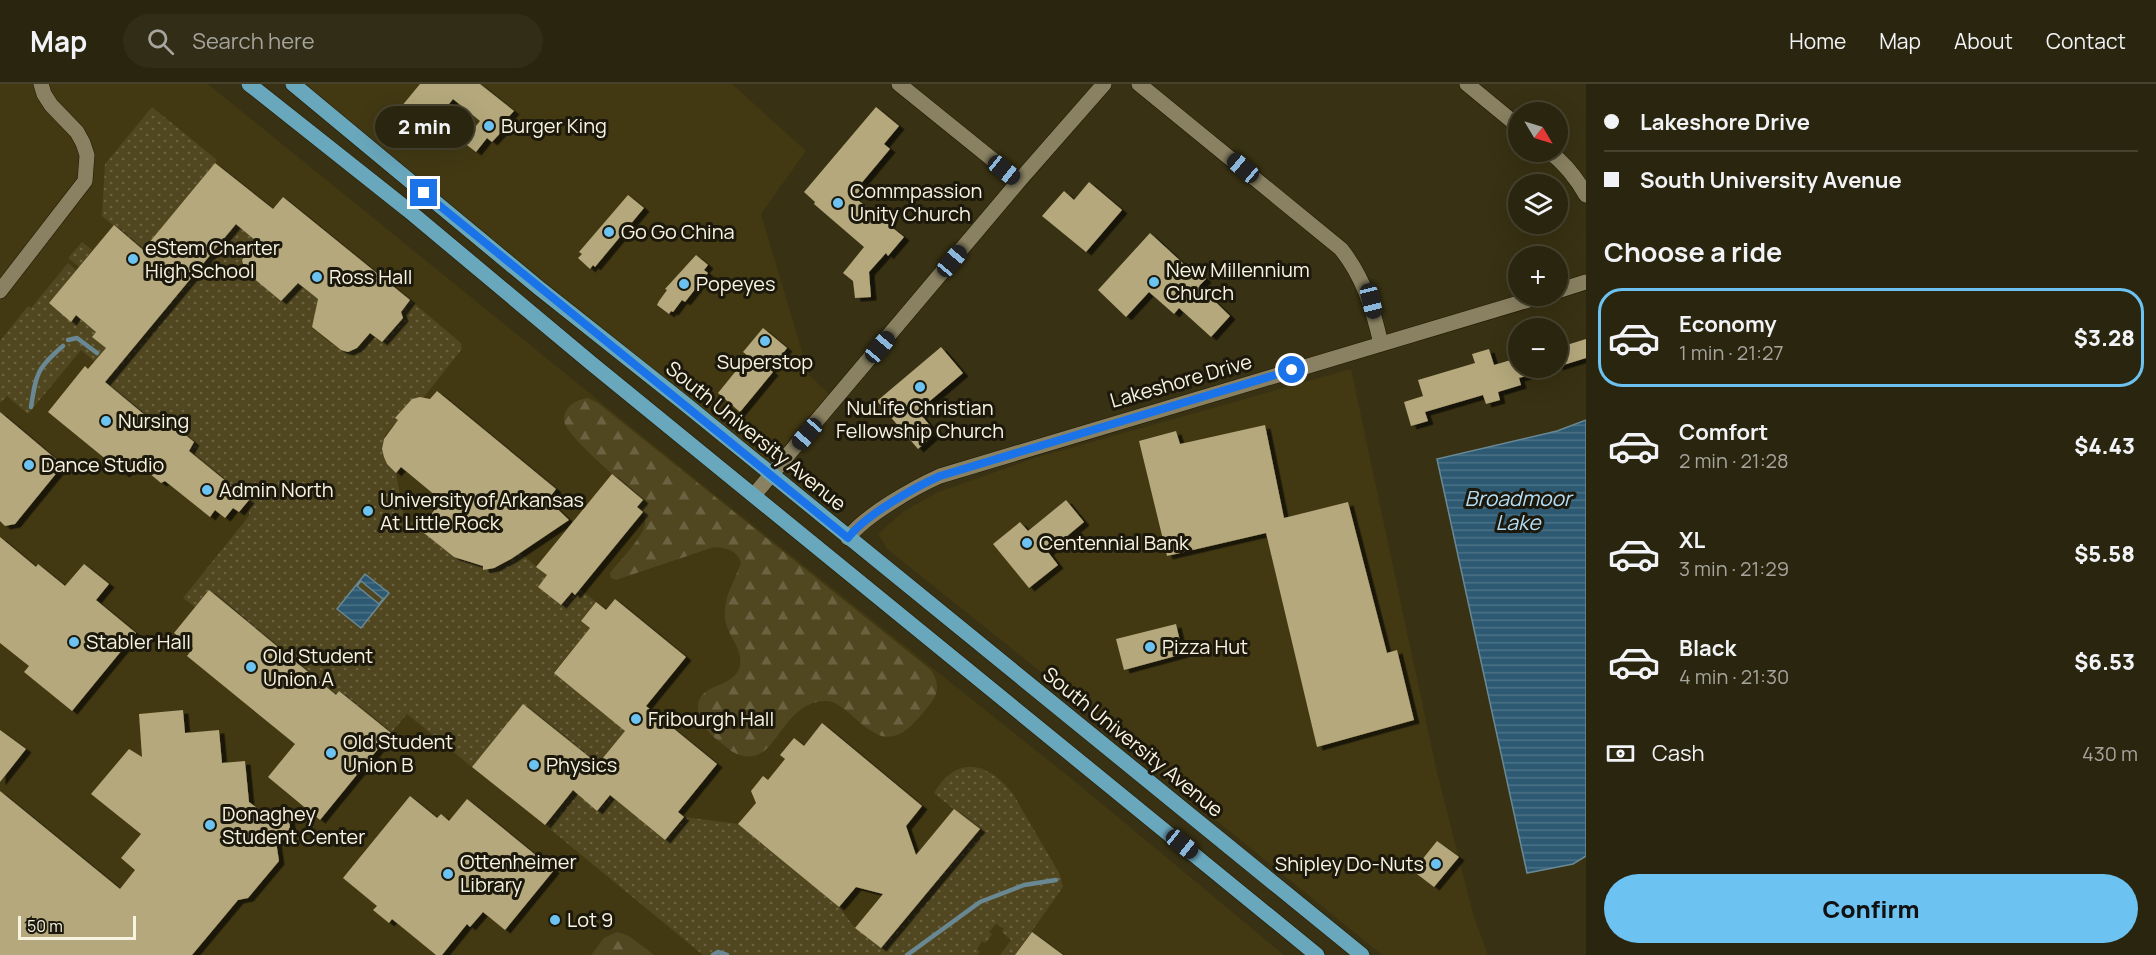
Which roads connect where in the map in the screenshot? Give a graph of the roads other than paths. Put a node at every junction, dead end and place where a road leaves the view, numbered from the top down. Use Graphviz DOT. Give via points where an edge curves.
graph roads {
  1 [pos="41,84"];
  2 [pos="249,84"];
  3 [pos="293,84"];
  4 [pos="898,84"];
  5 [pos="1104,84"];
  6 [pos="1139,84"];
  7 [pos="1467,84"];
  8 [pos="1508,118"];
  9 [pos="1559,162"];
  10 [pos="1019,181"];
  11 [pos="1586,195"];
  12 [pos="1586,282"];
  13 [pos="1568,288"];
  14 [pos="0,291"];
  15 [pos="1508,306"];
  16 [pos="1381,344"];
  17 [pos="771,475"];
  18 [pos="754,495"];
  19 [pos="848,538"];
  20 [pos="1317,955"];
  21 [pos="1362,955"];
  1 -- 14 [label="street" via="51,105 83,143 87,161 85,181"];
  2 -- 18 [label="main road"];
  3 -- 17 [label="main road, South University Avenue"];
  4 -- 10 [label="street"];
  5 -- 10 [label="street"];
  6 -- 16 [label="street" via="1341,249 1371,301"];
  7 -- 8 [label="street"];
  9 -- 11 [label="street"];
  10 -- 17 [label="street"];
  12 -- 13 [label="street"];
  15 -- 16 [label="street, Lakeshore Drive"];
  16 -- 19 [label="street, Lakeshore Drive" via="940,476 902,496"];
  17 -- 18 [label="street"];
  17 -- 19 [label="main road, South University Avenue"];
  18 -- 20 [label="main road"];
  19 -- 21 [label="main road, South University Avenue"];
}
